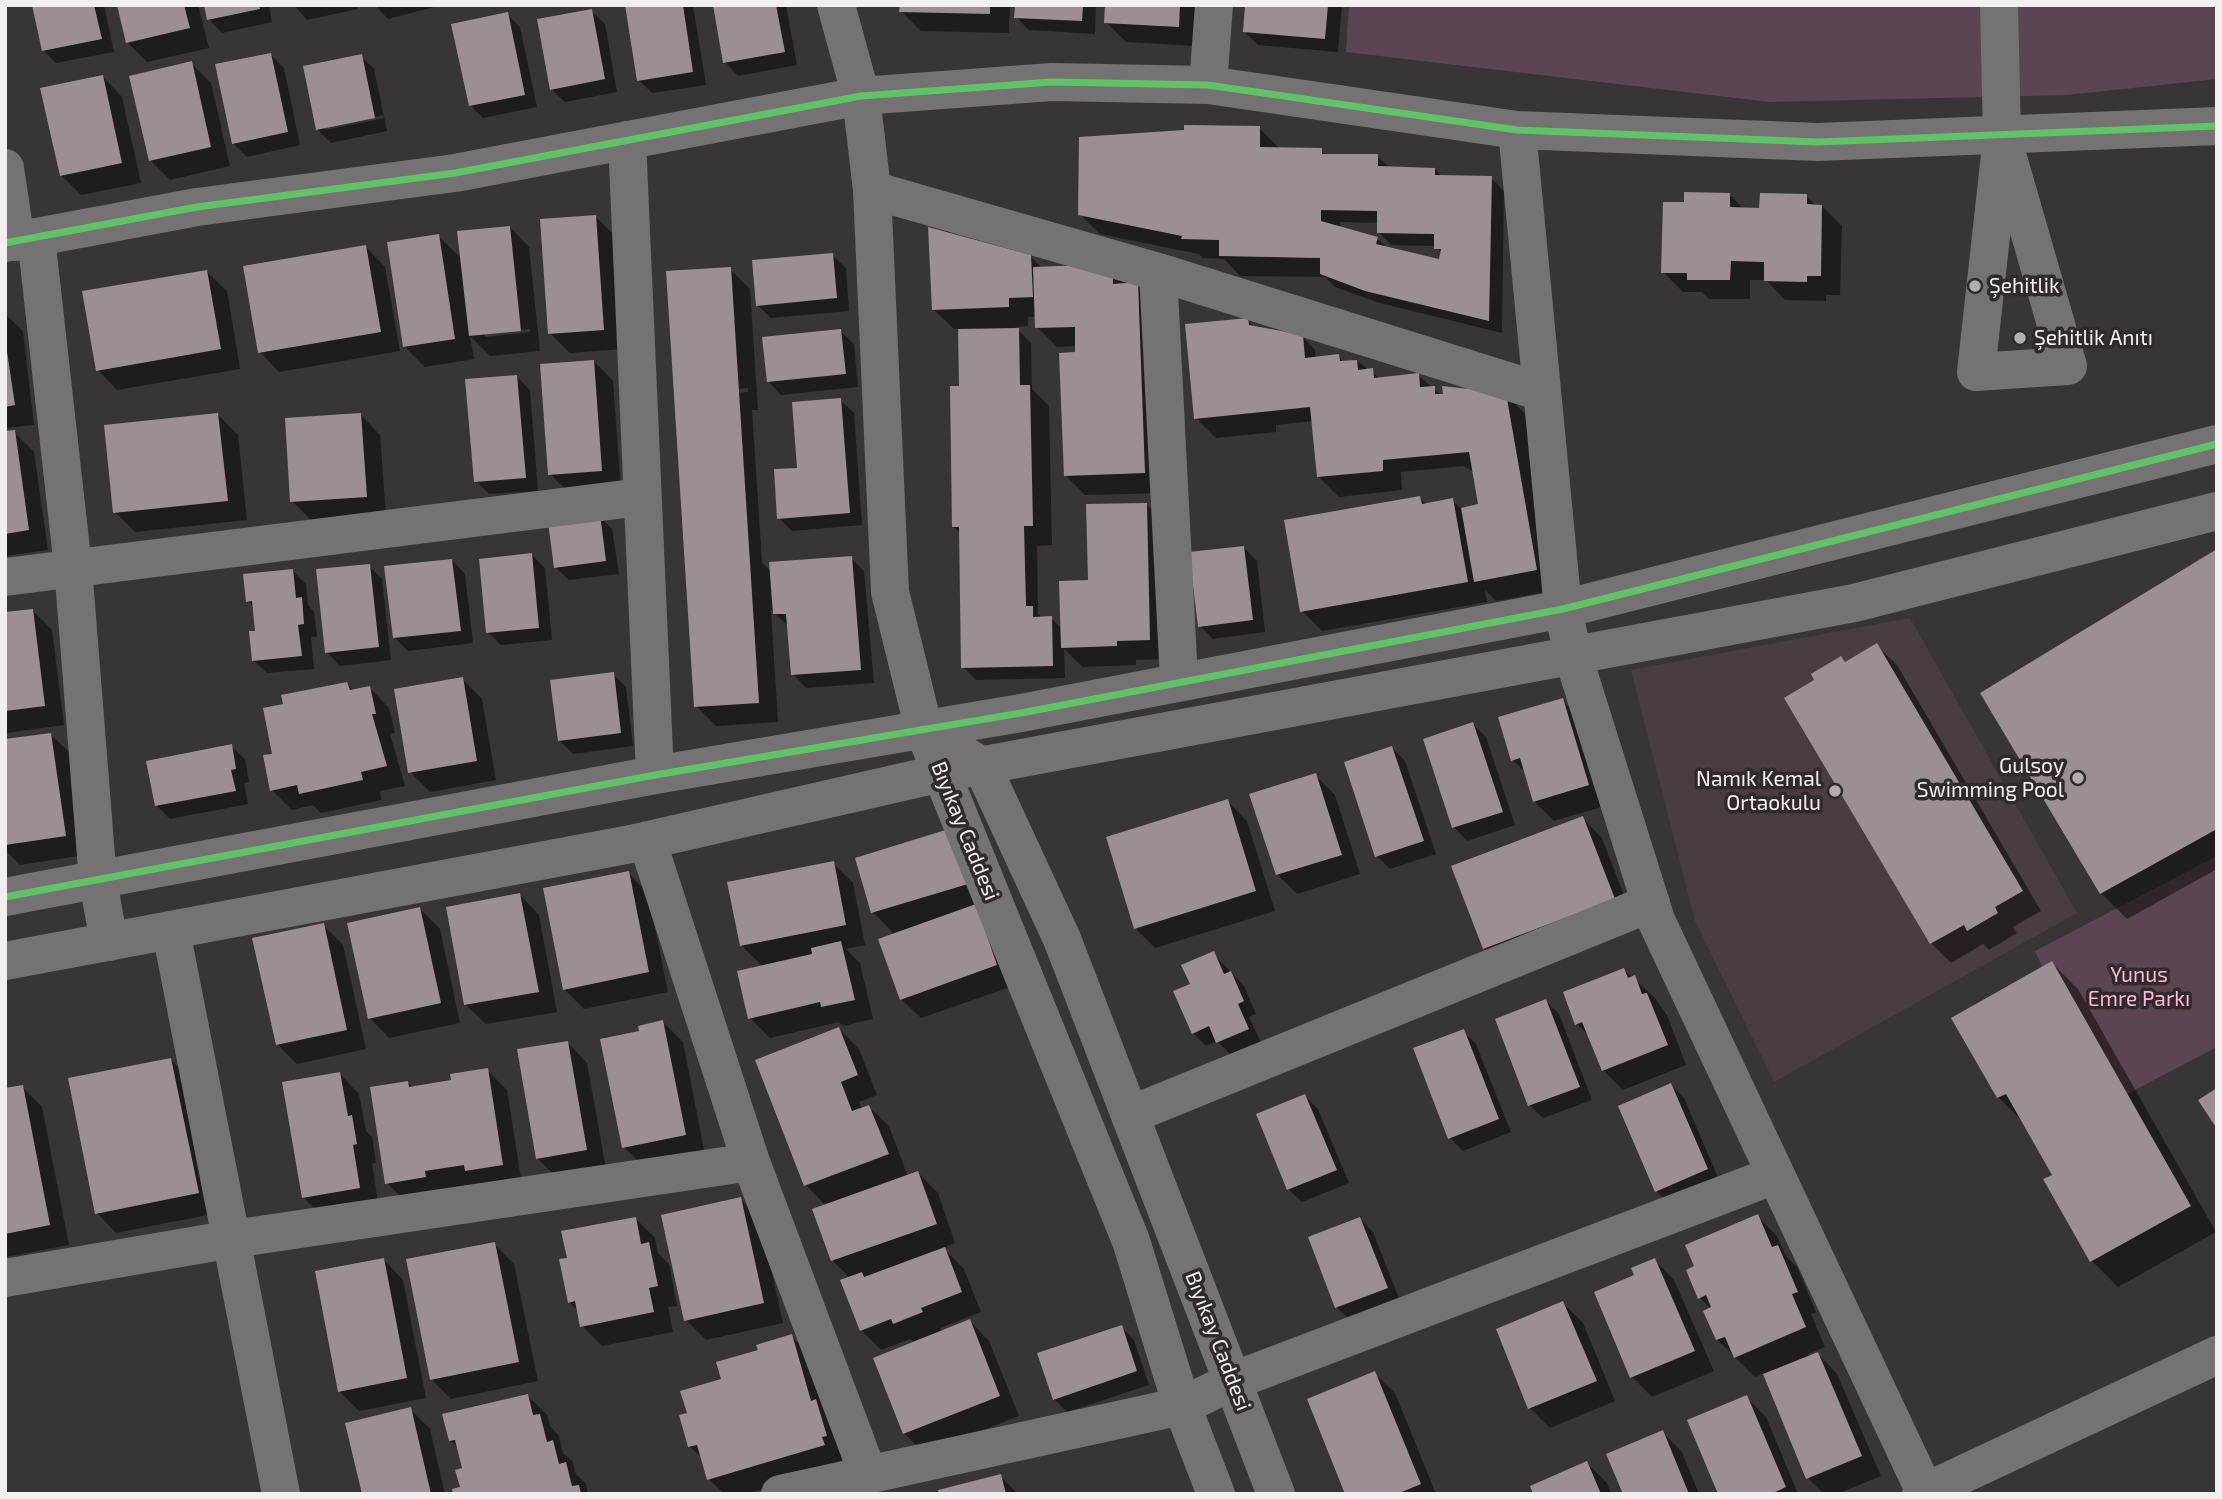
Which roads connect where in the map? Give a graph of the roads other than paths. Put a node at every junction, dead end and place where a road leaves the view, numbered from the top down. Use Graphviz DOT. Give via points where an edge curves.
graph roads {
  1 [pos="836,5"];
  2 [pos="1214,5"];
  3 [pos="1999,5"];
  4 [pos="1208,85"];
  5 [pos="861,96"];
  6 [pos="2217,127"];
  7 [pos="1517,131"];
  8 [pos="2003,137"];
  9 [pos="627,140"];
  10 [pos="5,168"];
  11 [pos="872,190"];
  12 [pos="19,241"];
  13 [pos="1158,272"];
  14 [pos="1542,392"];
  15 [pos="2217,444"];
  16 [pos="641,497"];
  17 [pos="2217,511"];
  18 [pos="73,567"];
  19 [pos="5,577"];
  20 [pos="1563,609"];
  21 [pos="1573,656"];
  22 [pos="1179,680"];
  23 [pos="924,730"];
  24 [pos="982,766"];
  25 [pos="942,773"];
  26 [pos="655,775"];
  27 [pos="647,840"];
  28 [pos="98,881"];
  29 [pos="5,897"];
  30 [pos="1651,903"];
  31 [pos="171,931"];
  32 [pos="109,942"];
  33 [pos="5,961"];
  34 [pos="1130,1115"];
  35 [pos="751,1162"];
  36 [pos="1775,1175"];
  37 [pos="233,1239"];
  38 [pos="5,1278"];
  39 [pos="2217,1355"];
  40 [pos="1233,1381"];
  41 [pos="1182,1406"];
  42 [pos="868,1474"];
  43 [pos="1923,1493"];
  44 [pos="281,1494"];
  45 [pos="780,1494"];
  46 [pos="1216,1494"];
  47 [pos="1276,1494"];
  1 -- 5 [label="street"];
  2 -- 4 [label="street"];
  3 -- 8 [label="street"];
  4 -- 5 [label="street" via="1052,82"];
  4 -- 7 [label="street"];
  5 -- 9 [label="street"];
  5 -- 11 [label="street"];
  6 -- 8 [label="street"];
  7 -- 8 [label="street" via="1818,142"];
  7 -- 14 [label="street"];
  8 -- 8 [label="street" via="1976,372 2068,366 2024,213"];
  9 -- 12 [label="street" via="455,173 197,207"];
  9 -- 16 [label="street"];
  10 -- 12 [label="street"];
  11 -- 13 [label="street"];
  11 -- 23 [label="street" via="890,592"];
  12 -- 18 [label="street"];
  13 -- 14 [label="street"];
  13 -- 22 [label="street"];
  14 -- 20 [label="street"];
  15 -- 20 [label="street"];
  16 -- 18 [label="street"];
  16 -- 26 [label="street"];
  17 -- 21 [label="street" via="1854,603"];
  18 -- 19 [label="street"];
  18 -- 28 [label="street"];
  20 -- 21 [label="street"];
  20 -- 22 [label="street"];
  21 -- 24 [label="street"];
  21 -- 30 [label="street"];
  22 -- 23 [label="street"];
  23 -- 24 [label="street, Bıyıkay Caddesi"];
  23 -- 25 [label="street, Bıyıkay Caddesi"];
  23 -- 26 [label="street"];
  24 -- 25 [label="street"];
  24 -- 34 [label="street, Bıyıkay Caddesi" via="1062,939"];
  25 -- 27 [label="street"];
  25 -- 41 [label="street, Bıyıkay Caddesi" via="1131,1241"];
  26 -- 28 [label="street"];
  27 -- 31 [label="street"];
  27 -- 35 [label="street"];
  28 -- 29 [label="street"];
  28 -- 32 [label="street"];
  30 -- 34 [label="street"];
  30 -- 36 [label="street"];
  31 -- 32 [label="street"];
  31 -- 37 [label="street"];
  32 -- 33 [label="street"];
  34 -- 40 [label="street, Bıyıkay Caddesi"];
  35 -- 37 [label="street"];
  35 -- 42 [label="street"];
  36 -- 40 [label="street"];
  36 -- 43 [label="street"];
  37 -- 38 [label="street"];
  37 -- 44 [label="street"];
  39 -- 43 [label="street"];
  40 -- 41 [label="street"];
  40 -- 47 [label="street, Bıyıkay Caddesi"];
  41 -- 42 [label="street"];
  41 -- 46 [label="street, Bıyıkay Caddesi"];
  42 -- 45 [label="street"];
}
